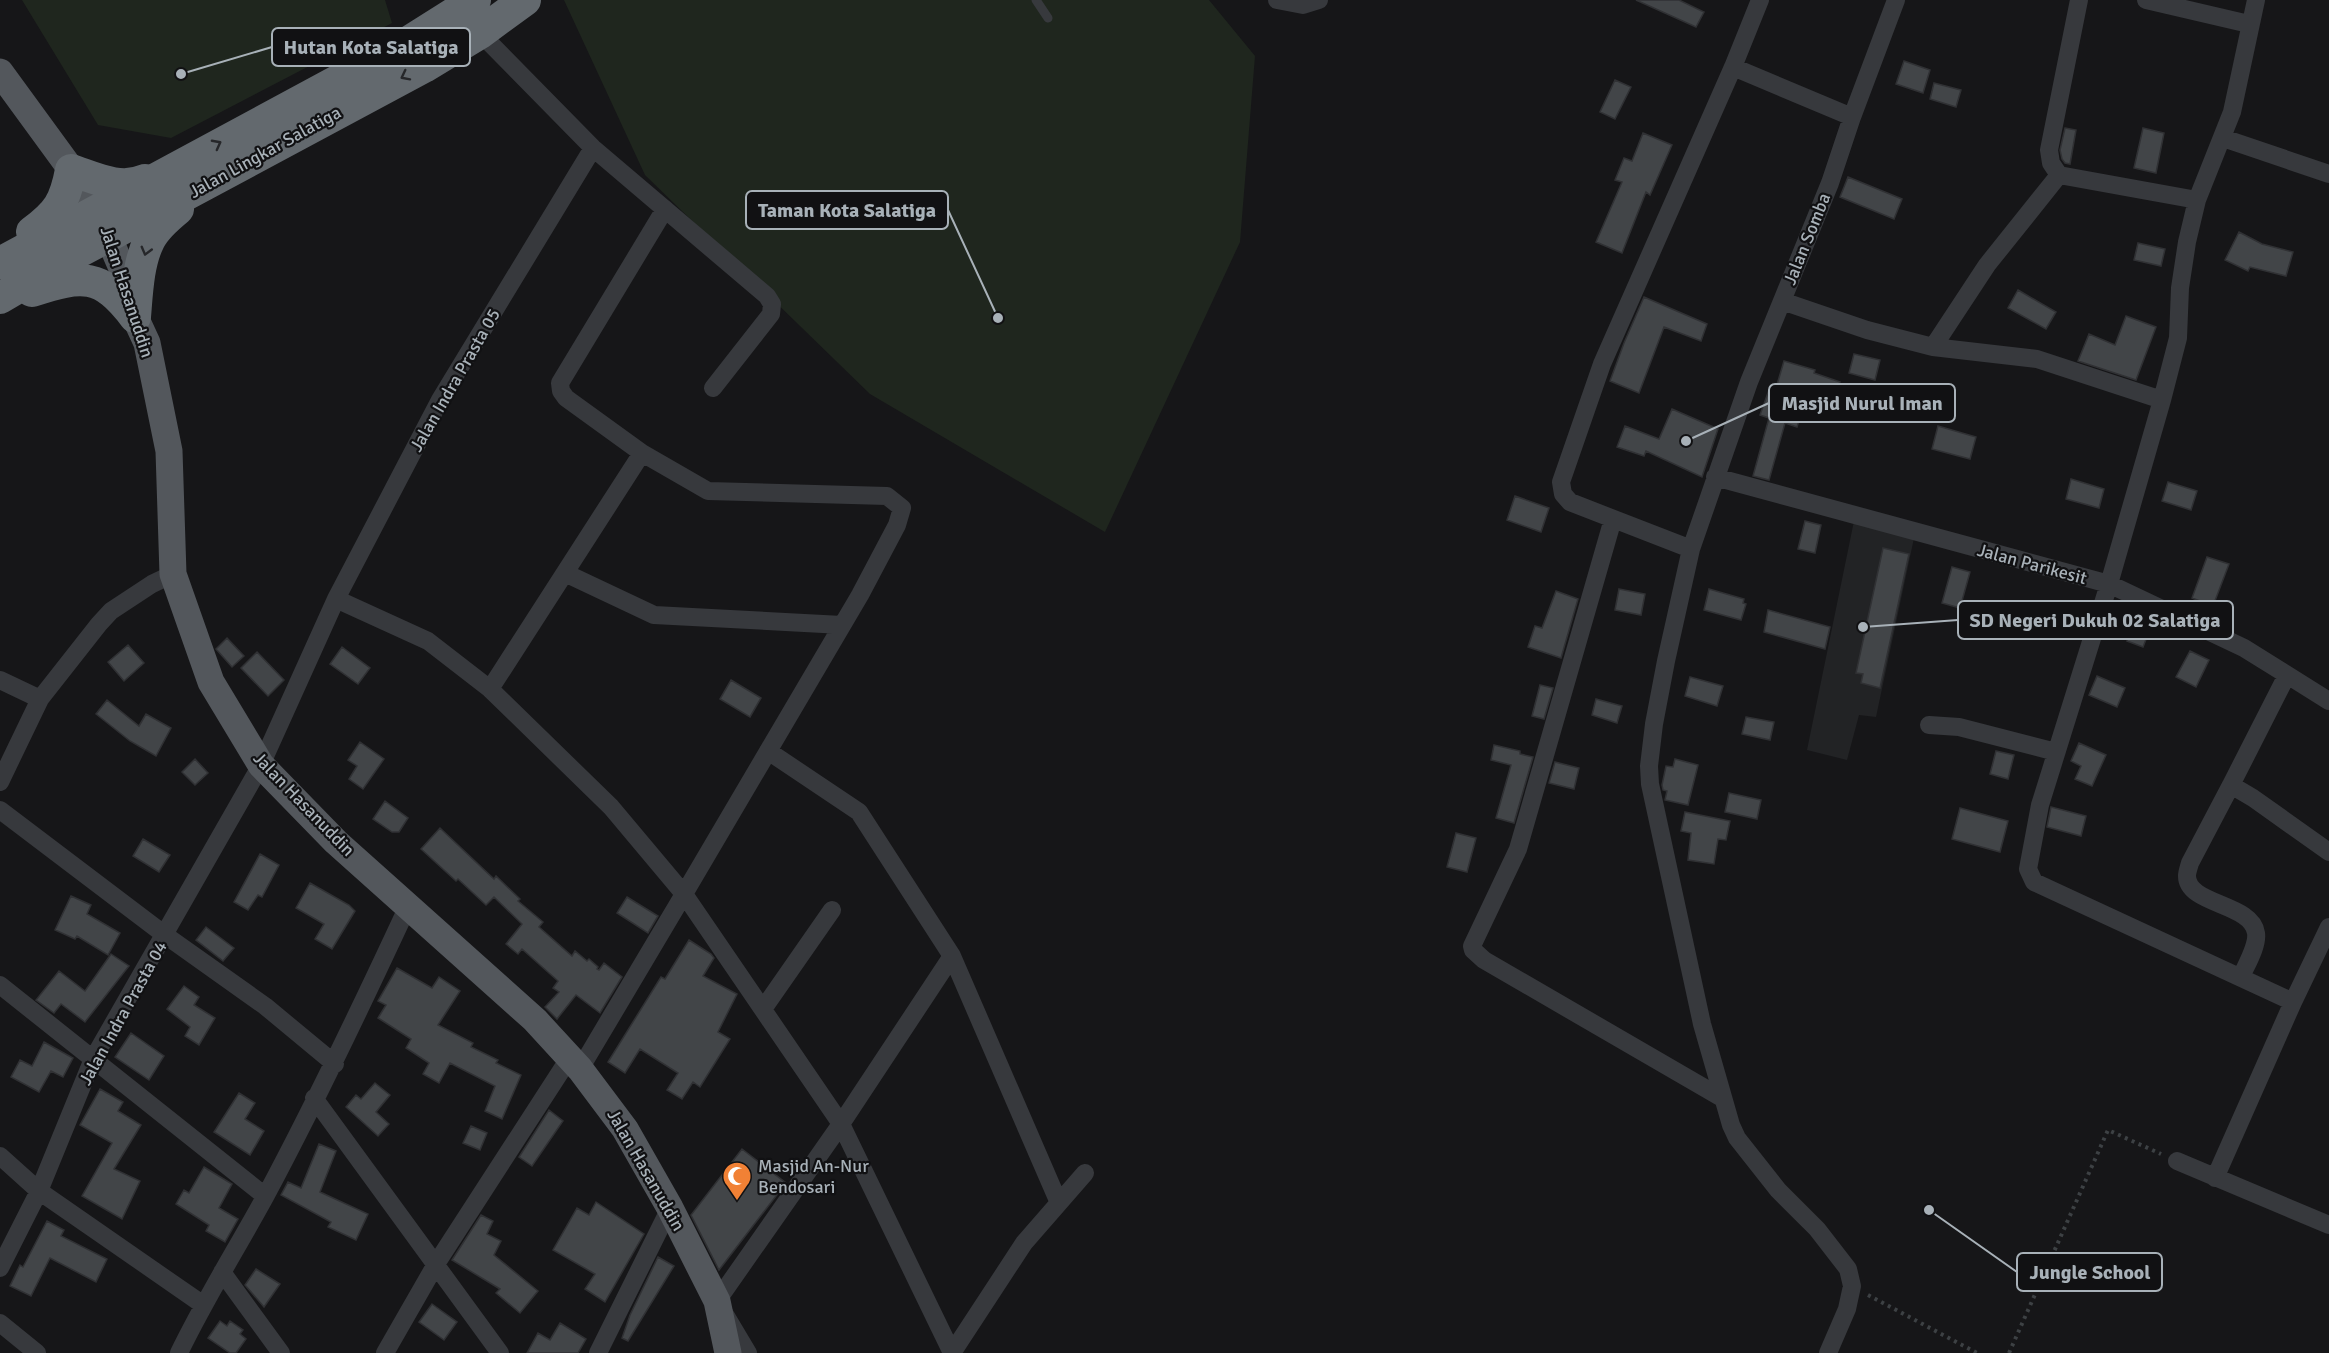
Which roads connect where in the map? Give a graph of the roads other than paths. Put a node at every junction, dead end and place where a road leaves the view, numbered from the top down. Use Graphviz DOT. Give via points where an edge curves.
graph roads {
  1 [pos="475,0"];
  2 [pos="525,0"];
  3 [pos="1036,0"];
  4 [pos="1277,0"];
  5 [pos="1319,0"];
  6 [pos="1760,0"];
  7 [pos="1896,0"];
  8 [pos="2079,0"];
  9 [pos="2146,0"];
  10 [pos="2256,0"];
  11 [pos="1048,18"];
  12 [pos="2249,24"];
  13 [pos="480,33"];
  14 [pos="1733,67"];
  15 [pos="0,72"];
  16 [pos="1852,117"];
  17 [pos="2223,138"];
  18 [pos="593,148"];
  19 [pos="185,162"];
  20 [pos="71,170"];
  21 [pos="2059,174"];
  22 [pos="2329,174"];
  23 [pos="214,180"];
  24 [pos="2197,200"];
  25 [pos="665,209"];
  26 [pos="104,224"];
  27 [pos="0,256"];
  28 [pos="0,263"];
  29 [pos="0,299"];
  30 [pos="1782,301"];
  31 [pos="135,317"];
  32 [pos="1933,347"];
  33 [pos="713,388"];
  34 [pos="2162,400"];
  35 [pos="642,453"];
  36 [pos="1715,477"];
  37 [pos="1613,519"];
  38 [pos="1691,549"];
  39 [pos="565,573"];
  40 [pos="173,574"];
  41 [pos="2109,584"];
  42 [pos="336,599"];
  43 [pos="842,625"];
  44 [pos="2287,675"];
  45 [pos="0,680"];
  46 [pos="490,689"];
  47 [pos="40,699"];
  48 [pos="2329,702"];
  49 [pos="1929,725"];
  50 [pos="768,751"];
  51 [pos="2056,752"];
  52 [pos="261,765"];
  53 [pos="0,782"];
  54 [pos="2231,785"];
  55 [pos="0,810"];
  56 [pos="2329,852"];
  57 [pos="684,894"];
  58 [pos="408,906"];
  59 [pos="832,910"];
  60 [pos="2329,927"];
  61 [pos="165,935"];
  62 [pos="952,956"];
  63 [pos="2241,978"];
  64 [pos="0,985"];
  65 [pos="2293,1002"];
  66 [pos="762,1009"];
  67 [pos="93,1059"];
  68 [pos="575,1063"];
  69 [pos="335,1064"];
  70 [pos="314,1098"];
  71 [pos="1722,1098"];
  72 [pos="841,1124"];
  73 [pos="0,1156"];
  74 [pos="2177,1161"];
  75 [pos="1085,1173"];
  76 [pos="2216,1178"];
  77 [pos="39,1191"];
  78 [pos="265,1196"];
  79 [pos="1059,1203"];
  80 [pos="670,1208"];
  81 [pos="2329,1225"];
  82 [pos="436,1264"];
  83 [pos="0,1268"];
  84 [pos="222,1272"];
  85 [pos="717,1301"];
  86 [pos="202,1304"];
  87 [pos="0,1323"];
  88 [pos="37,1353"];
  89 [pos="179,1353"];
  90 [pos="281,1353"];
  91 [pos="385,1353"];
  92 [pos="500,1353"];
  93 [pos="598,1353"];
  94 [pos="728,1353"];
  95 [pos="748,1353"];
  96 [pos="952,1353"];
  97 [pos="1828,1353"];
  19 -- 1 [label="highway, Jalan Lingkar Salatiga, one-way" via="402,46"];
  2 -- 13 [label="highway, Jalan Lingkar Salatiga"];
  3 -- 11 [label="lane"];
  4 -- 5 [label="street" via="1303,5"];
  6 -- 14 [label="street"];
  7 -- 16 [label="street, Jalan Somba"];
  8 -- 21 [label="street" via="2049,150 2051,163"];
  9 -- 12 [label="street"];
  10 -- 12 [label="street"];
  12 -- 17 [label="street"];
  13 -- 18 [label="street"];
  13 -- 23 [label="highway, Jalan Lingkar Salatiga, one-way"];
  14 -- 16 [label="street"];
  14 -- 37 [label="street" via="1602,364 1561,482 1563,494 1570,502"];
  15 -- 20 [label="main road, Jalan Hasanuddin"];
  16 -- 30 [label="street, Jalan Somba"];
  17 -- 22 [label="street"];
  17 -- 24 [label="street"];
  18 -- 25 [label="street"];
  18 -- 42 [label="street, Jalan Indra Prasta 05" via="440,400"];
  19 -- 20 [label="highway" via="125,185"];
  19 -- 26 [label="highway, Jalan Lingkar Salatiga"];
  20 -- 26 [label="main road, Jalan Hasanuddin"];
  20 -- 27 [label="highway" via="64,200 53,216"];
  21 -- 24 [label="street"];
  21 -- 32 [label="street" via="1987,265"];
  23 -- 26 [label="highway, Jalan Lingkar Salatiga"];
  23 -- 31 [label="highway, one-way" via="164,221 148,241"];
  24 -- 34 [label="street" via="2183,263 2178,338"];
  25 -- 33 [label="street" via="772,304 771,314"];
  25 -- 35 [label="street" via="560,383 566,398"];
  26 -- 28 [label="highway, Jalan Lingkar Salatiga" via="51,234"];
  26 -- 29 [label="highway, Jalan Lingkar Salatiga"];
  26 -- 31 [label="main road, Jalan Hasanuddin" via="124,273"];
  29 -- 31 [label="highway" via="61,282 97,282 112,289"];
  30 -- 32 [label="street"];
  30 -- 36 [label="street, Jalan Somba"];
  31 -- 40 [label="main road, Jalan Hasanuddin" via="147,343 169,451"];
  32 -- 34 [label="street" via="2037,359"];
  34 -- 41 [label="street"];
  35 -- 39 [label="street"];
  35 -- 43 [label="street" via="708,491 887,496 902,508 897,525"];
  36 -- 38 [label="street, Jalan Somba"];
  36 -- 41 [label="street, Jalan Parikesit"];
  37 -- 38 [label="street"];
  37 -- 71 [label="street" via="1518,849 1472,946 1484,960"];
  38 -- 71 [label="street, Jalan Somba" via="1654,724 1649,775 1702,1024"];
  39 -- 43 [label="street" via="654,615"];
  39 -- 46 [label="street"];
  40 -- 47 [label="street" via="111,611"];
  40 -- 52 [label="main road, Jalan Hasanuddin" via="211,682"];
  41 -- 44 [label="street, Jalan Parikesit" via="2244,648"];
  41 -- 51 [label="street"];
  42 -- 46 [label="street" via="428,641"];
  42 -- 52 [label="street, Jalan Indra Prasta 05"];
  43 -- 50 [label="street"];
  44 -- 48 [label="street, Jalan Parikesit"];
  44 -- 54 [label="street"];
  45 -- 47 [label="street"];
  46 -- 57 [label="street" via="611,807"];
  47 -- 53 [label="street"];
  49 -- 51 [label="street" via="1959,727"];
  50 -- 57 [label="street"];
  50 -- 62 [label="street" via="859,812"];
  51 -- 63 [label="street" via="2040,805 2028,869 2034,882"];
  52 -- 58 [label="main road, Jalan Hasanuddin" via="336,842"];
  52 -- 61 [label="street, Jalan Indra Prasta 04"];
  54 -- 56 [label="street"];
  54 -- 63 [label="street" via="2186,875 2195,892 2251,921 2256,933 2254,946"];
  55 -- 61 [label="street"];
  57 -- 66 [label="street"];
  57 -- 68 [label="street"];
  58 -- 68 [label="main road, Jalan Hasanuddin" via="536,1020"];
  58 -- 69 [label="street"];
  59 -- 66 [label="street"];
  60 -- 65 [label="street"];
  61 -- 67 [label="street, Jalan Indra Prasta 04"];
  61 -- 69 [label="street" via="265,1006"];
  62 -- 72 [label="street"];
  62 -- 79 [label="street"];
  63 -- 65 [label="street"];
  64 -- 67 [label="street"];
  65 -- 76 [label="street"];
  66 -- 72 [label="street"];
  67 -- 77 [label="street, Jalan Indra Prasta 04"];
  67 -- 78 [label="street"];
  68 -- 80 [label="main road, Jalan Hasanuddin" via="625,1129"];
  68 -- 82 [label="street"];
  69 -- 70 [label="street"];
  70 -- 78 [label="street"];
  70 -- 82 [label="street"];
  71 -- 97 [label="street, Jalan Somba" via="1737,1138 1848,1269 1852,1286 1847,1310"];
  72 -- 85 [label="street"];
  72 -- 96 [label="street"];
  73 -- 77 [label="street"];
  74 -- 76 [label="street"];
  75 -- 79 [label="street"];
  76 -- 81 [label="street"];
  77 -- 83 [label="street, Jalan Indra Prasta 04"];
  77 -- 86 [label="street"];
  78 -- 84 [label="street"];
  79 -- 96 [label="street" via="1024,1243"];
  80 -- 85 [label="main road, Jalan Hasanuddin"];
  80 -- 93 [label="street"];
  82 -- 91 [label="street"];
  82 -- 92 [label="street"];
  84 -- 86 [label="street"];
  84 -- 90 [label="street"];
  85 -- 94 [label="main road, Jalan Hasanuddin"];
  85 -- 95 [label="street"];
  86 -- 89 [label="street"];
  87 -- 88 [label="street"];
}
